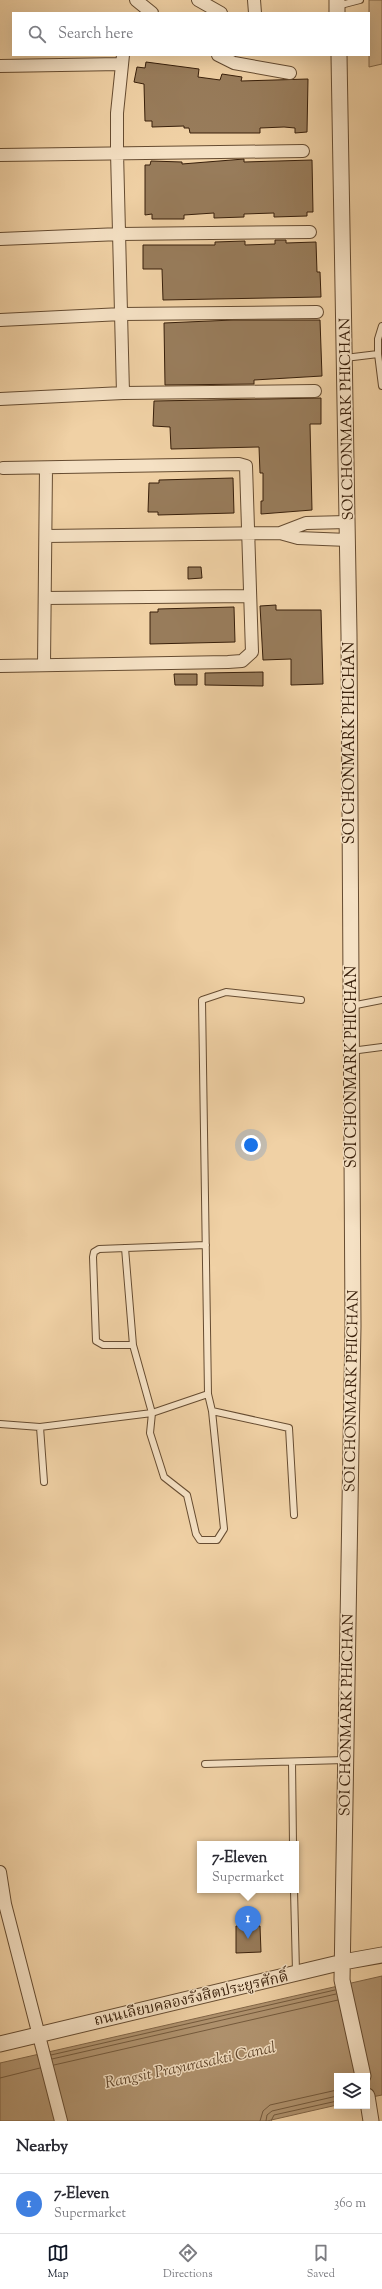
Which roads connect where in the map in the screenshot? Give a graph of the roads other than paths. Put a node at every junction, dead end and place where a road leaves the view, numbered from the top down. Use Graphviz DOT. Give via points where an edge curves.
graph roads {
  1 [pos="198,0"];
  2 [pos="254,0"];
  3 [pos="360,0"];
  4 [pos="140,4"];
  5 [pos="337,6"];
  6 [pos="151,12"];
  7 [pos="219,12"];
  8 [pos="255,12"];
  9 [pos="220,56"];
  10 [pos="339,56"];
  11 [pos="122,60"];
  12 [pos="0,66"];
  13 [pos="290,73"];
  14 [pos="117,152"];
  15 [pos="303,152"];
  16 [pos="0,155"];
  17 [pos="310,232"];
  18 [pos="120,234"];
  19 [pos="0,239"];
  20 [pos="317,312"];
  21 [pos="122,314"];
  22 [pos="0,320"];
  23 [pos="382,326"];
  24 [pos="378,354"];
  25 [pos="345,358"];
  26 [pos="382,386"];
  27 [pos="315,391"];
  28 [pos="123,393"];
  29 [pos="0,399"];
  30 [pos="3,468"];
  31 [pos="46,468"];
  32 [pos="347,522"];
  33 [pos="248,533"];
  34 [pos="280,533"];
  35 [pos="46,536"];
  36 [pos="348,540"];
  37 [pos="250,596"];
  38 [pos="45,598"];
  39 [pos="44,665"];
  40 [pos="0,666"];
  41 [pos="301,1000"];
  42 [pos="382,1000"];
  43 [pos="351,1006"];
  44 [pos="382,1047"];
  45 [pos="351,1052"];
  46 [pos="206,1245"];
  47 [pos="125,1248"];
  48 [pos="133,1345"];
  49 [pos="208,1394"];
  50 [pos="212,1411"];
  51 [pos="152,1413"];
  52 [pos="0,1424"];
  53 [pos="40,1427"];
  54 [pos="44,1482"];
  55 [pos="294,1515"];
  56 [pos="345,1760"];
  57 [pos="292,1762"];
  58 [pos="205,1764"];
  59 [pos="293,1841"];
  60 [pos="0,1872"];
  61 [pos="294,1893"];
  62 [pos="2,1904"];
  63 [pos="382,1955"];
  64 [pos="343,1962"];
  65 [pos="296,1973"];
  66 [pos="40,2034"];
  67 [pos="0,2044"];
  68 [pos="362,2073"];
  69 [pos="369,2109"];
  70 [pos="61,2121"];
  71 [pos="371,2121"];
  1 -- 7 [label="street"];
  2 -- 8 [label="street"];
  3 -- 5 [label="lane"];
  4 -- 6 [label="street"];
  9 -- 13 [label="street" via="234,63"];
  10 -- 25 [label="street, SOI CHONMARK PHICHAN"];
  11 -- 12 [label="street"];
  11 -- 14 [label="street"];
  14 -- 15 [label="street"];
  14 -- 16 [label="street"];
  14 -- 18 [label="street"];
  17 -- 18 [label="street"];
  18 -- 19 [label="street"];
  18 -- 21 [label="street"];
  20 -- 21 [label="street"];
  21 -- 22 [label="street"];
  21 -- 28 [label="street"];
  23 -- 24 [label="lane" via="378,334"];
  24 -- 25 [label="lane"];
  24 -- 26 [label="lane"];
  25 -- 32 [label="street, SOI CHONMARK PHICHAN"];
  27 -- 28 [label="street"];
  28 -- 29 [label="street"];
  30 -- 31 [label="street"];
  31 -- 33 [label="street" via="239,464 246,466"];
  31 -- 35 [label="street"];
  32 -- 34 [label="street" via="306,523"];
  32 -- 36 [label="street, SOI CHONMARK PHICHAN"];
  33 -- 34 [label="street"];
  33 -- 35 [label="street"];
  33 -- 37 [label="street"];
  34 -- 36 [label="street" via="298,538"];
  35 -- 38 [label="street"];
  36 -- 43 [label="street, SOI CHONMARK PHICHAN"];
  37 -- 38 [label="street"];
  37 -- 39 [label="street" via="252,652 242,661"];
  38 -- 39 [label="street"];
  39 -- 40 [label="street"];
  41 -- 46 [label="lane" via="226,992 202,1000"];
  42 -- 43 [label="lane"];
  43 -- 45 [label="street, SOI CHONMARK PHICHAN"];
  44 -- 45 [label="lane"];
  45 -- 56 [label="street, SOI CHONMARK PHICHAN" via="353,1326"];
  46 -- 47 [label="lane"];
  46 -- 49 [label="lane"];
  47 -- 48 [label="lane"];
  47 -- 48 [label="lane" via="99,1249 94,1252 96,1341 103,1345"];
  48 -- 51 [label="lane"];
  49 -- 50 [label="lane"];
  49 -- 51 [label="lane"];
  50 -- 51 [label="lane" via="224,1529 217,1540 200,1540 196,1534 187,1495 164,1477 150,1433"];
  50 -- 55 [label="lane" via="289,1428"];
  51 -- 53 [label="lane"];
  52 -- 53 [label="lane"];
  53 -- 54 [label="lane"];
  56 -- 57 [label="lane"];
  56 -- 64 [label="street, SOI CHONMARK PHICHAN"];
  57 -- 58 [label="lane"];
  57 -- 59 [label="lane"];
  60 -- 62 [label="street"];
  61 -- 65 [label="lane"];
  62 -- 66 [label="street"];
  63 -- 64 [label="street, ถนนเลียบคลองรังสิตประยูรศักดิ์"];
  64 -- 65 [label="street, ถนนเลียบคลองรังสิตประยูรศักดิ์"];
  64 -- 68 [label="street, SOI CHONMARK PHICHAN" via="342,1980"];
  65 -- 66 [label="street, ถนนเลียบคลองรังสิตประยูรศักดิ์"];
  66 -- 67 [label="street, ถนนเลียบคลองรังสิตประยูรศักดิ์"];
  66 -- 70 [label="street"];
  69 -- 71 [label="street"];
}
